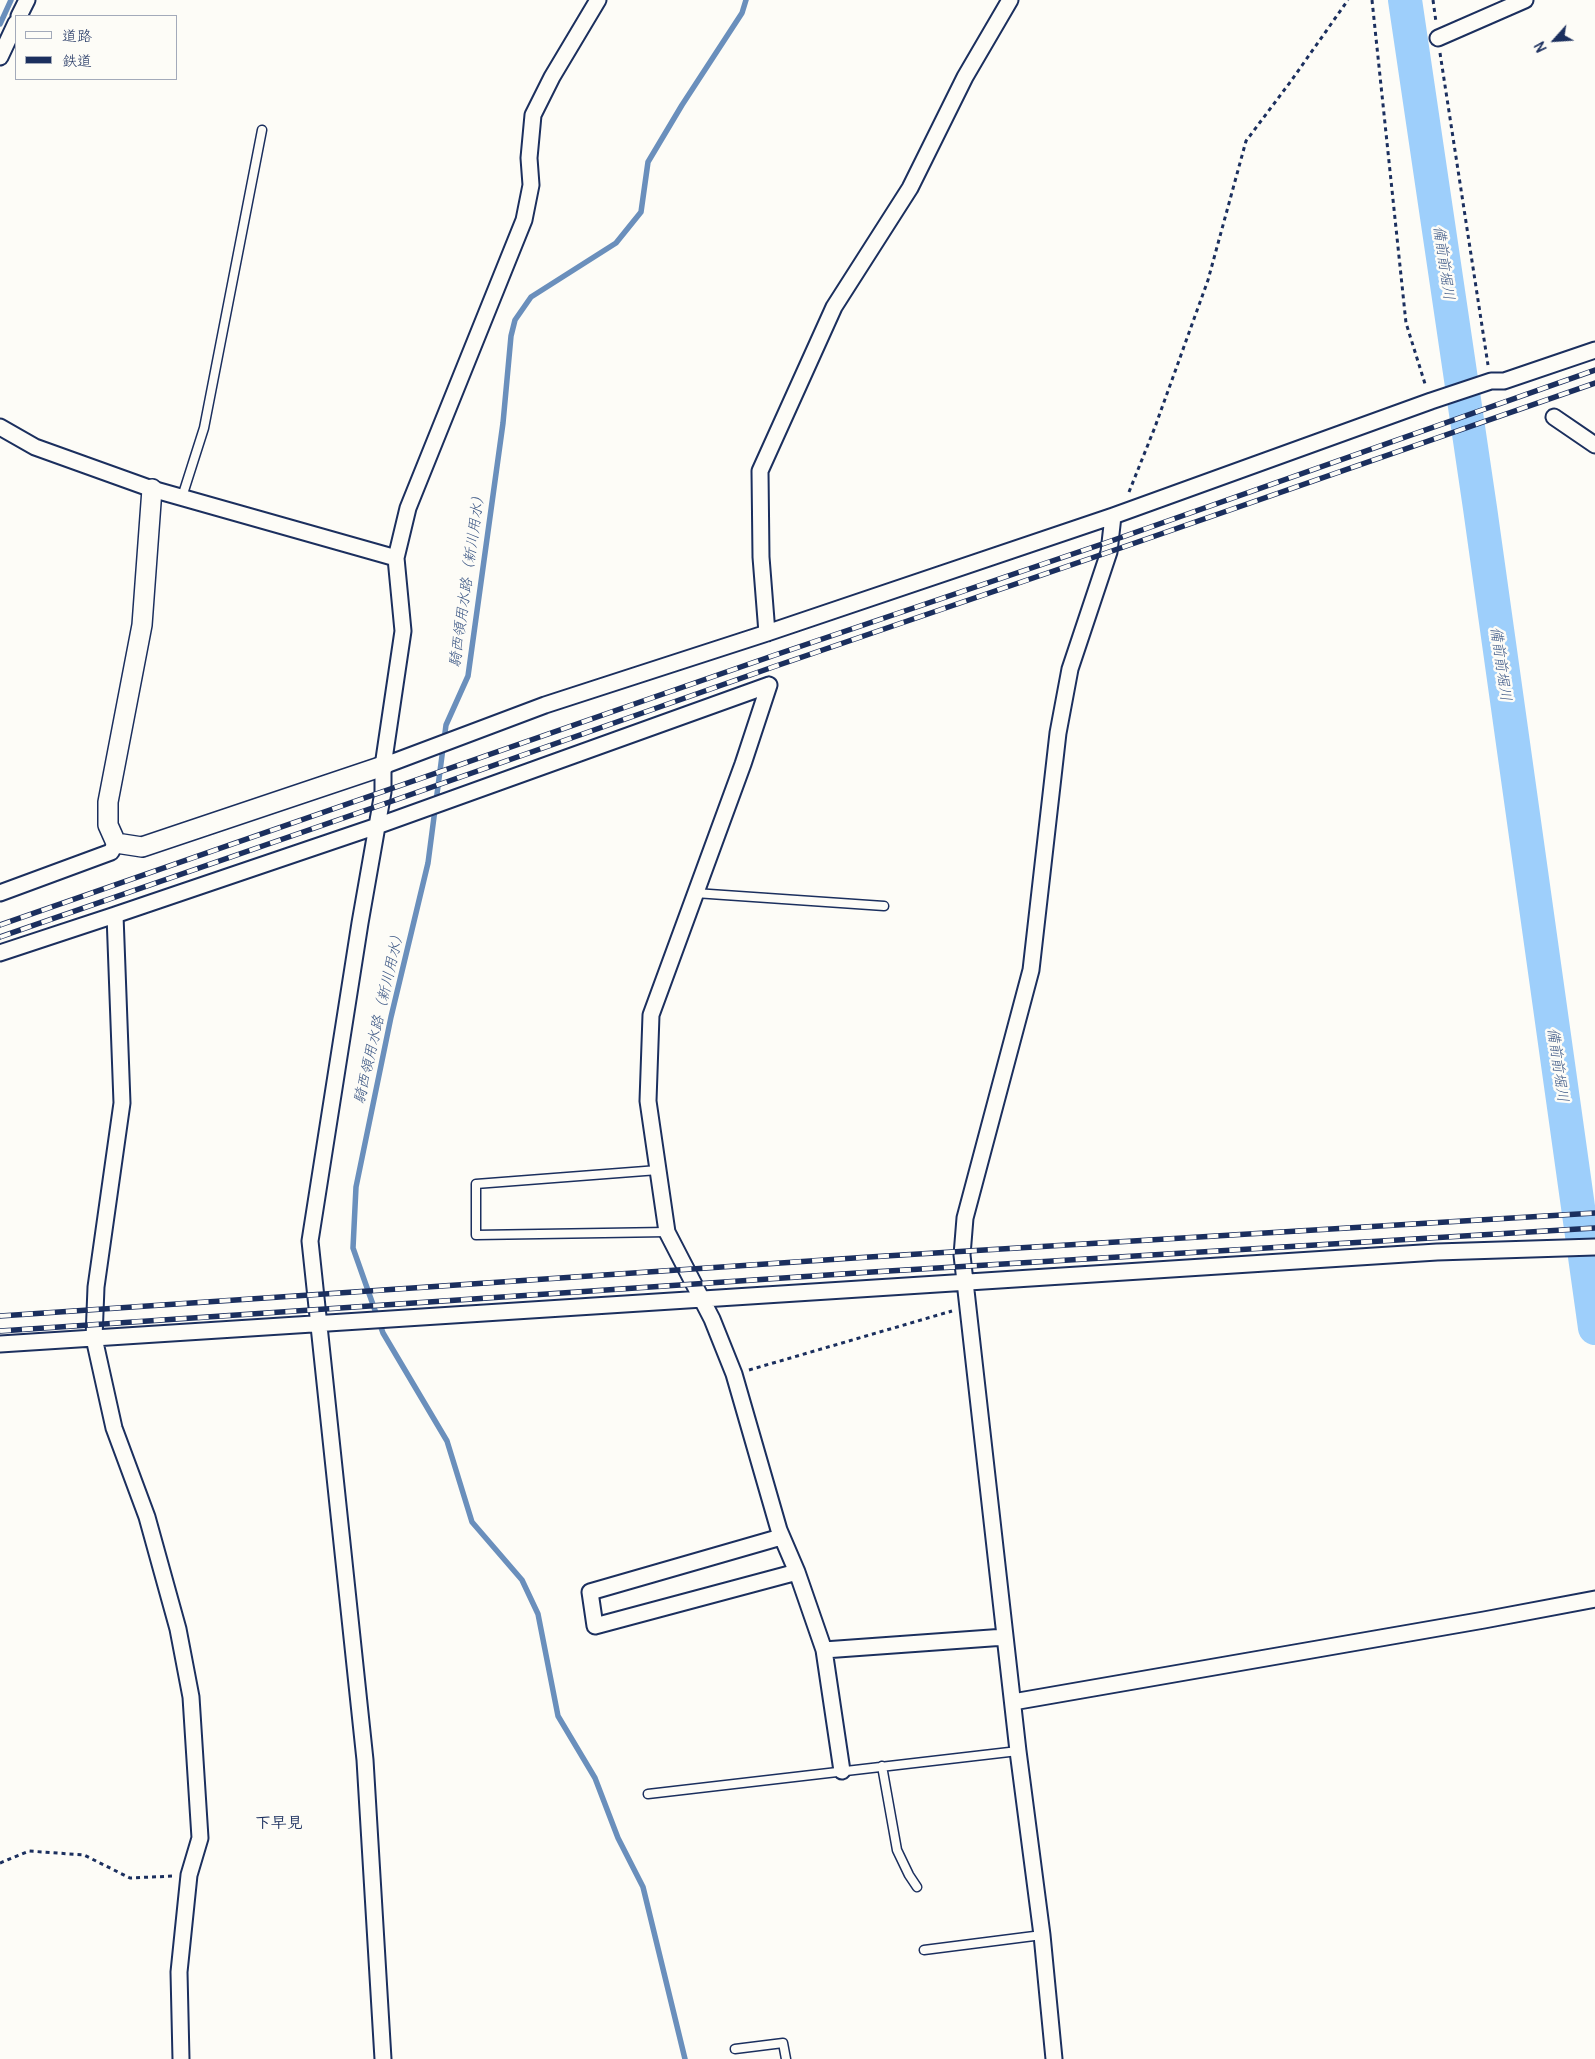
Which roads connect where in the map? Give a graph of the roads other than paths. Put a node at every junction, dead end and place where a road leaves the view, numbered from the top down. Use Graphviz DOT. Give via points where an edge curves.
graph roads {
  1 [pos="27,0"];
  2 [pos="1010,0"];
  3 [pos="1525,0"];
  4 [pos="596,1"];
  5 [pos="20,15"];
  6 [pos="15,25"];
  7 [pos="1438,38"];
  8 [pos="0,57"];
  9 [pos="262,130"];
  10 [pos="1595,350"];
  11 [pos="1554,417"];
  12 [pos="0,427"];
  13 [pos="1595,445"];
  14 [pos="152,489"];
  15 [pos="182,497"];
  16 [pos="1112,516"];
  17 [pos="396,558"];
  18 [pos="767,633"];
  19 [pos="384,766"];
  20 [pos="378,826"];
  21 [pos="116,843"];
  22 [pos="696,892"];
  23 [pos="0,893"];
  24 [pos="884,906"];
  25 [pos="115,915"];
  26 [pos="0,953"];
  27 [pos="658,1170"];
  28 [pos="667,1232"];
  29 [pos="1595,1247"];
  30 [pos="966,1283"];
  31 [pos="702,1299"];
  32 [pos="318,1323"];
  33 [pos="94,1338"];
  34 [pos="0,1344"];
  35 [pos="781,1537"];
  36 [pos="797,1572"];
  37 [pos="1593,1599"];
  38 [pos="1005,1638"];
  39 [pos="824,1650"];
  40 [pos="1013,1702"];
  41 [pos="1018,1751"];
  42 [pos="882,1766"];
  43 [pos="842,1771"];
  44 [pos="648,1794"];
  45 [pos="917,1887"];
  46 [pos="1042,1935"];
  47 [pos="924,1950"];
  48 [pos="735,2049"];
  49 [pos="181,2059"];
  50 [pos="383,2059"];
  51 [pos="786,2059"];
  52 [pos="1054,2059"];
  1 -- 5 [label="street"];
  2 -- 18 [label="street" via="965,77 910,188 834,307 760,471 761,557"];
  3 -- 7 [label="street"];
  4 -- 17 [label="street" via="533,114 529,158 531,185 524,220 408,508"];
  6 -- 8 [label="street"];
  9 -- 15 [label="lane" via="204,428"];
  10 -- 16 [label="street" via="1504,381 1488,382 1433,400"];
  11 -- 13 [label="street"];
  12 -- 14 [label="street" via="35,447"];
  14 -- 15 [label="street"];
  14 -- 21 [label="street" via="142,625 108,802 108,825"];
  15 -- 17 [label="street"];
  16 -- 18 [label="street"];
  16 -- 30 [label="street" via="1109,552 1070,669 1060,723 1031,970 965,1218 962,1255"];
  17 -- 19 [label="street" via="403,631"];
  18 -- 19 [label="street" via="545,705"];
  19 -- 20 [label="street" via="384,792"];
  19 -- 21 [label="street" via="142,847"];
  20 -- 22 [label="street" via="769,685"];
  20 -- 25 [label="street"];
  20 -- 32 [label="street" via="310,1241"];
  21 -- 23 [label="street" via="111,852"];
  22 -- 24 [label="lane"];
  22 -- 27 [label="street" via="651,1015 648,1101"];
  25 -- 26 [label="street"];
  25 -- 33 [label="street" via="122,1103 96,1288"];
  27 -- 28 [label="street"];
  27 -- 28 [label="lane" via="476,1184 476,1235"];
  28 -- 31 [label="street"];
  29 -- 30 [label="street" via="1437,1252"];
  30 -- 31 [label="street"];
  30 -- 38 [label="street"];
  31 -- 32 [label="street"];
  31 -- 35 [label="street" via="734,1374"];
  32 -- 33 [label="street"];
  32 -- 50 [label="street" via="365,1760"];
  33 -- 34 [label="street"];
  33 -- 49 [label="street" via="114,1428 147,1517 178,1628 191,1697 200,1838 189,1875 179,1972"];
  35 -- 36 [label="street"];
  35 -- 36 [label="street" via="590,1592 595,1626"];
  36 -- 39 [label="street"];
  37 -- 40 [label="street"];
  38 -- 39 [label="street"];
  38 -- 40 [label="street"];
  39 -- 43 [label="street"];
  40 -- 41 [label="street"];
  41 -- 42 [label="lane"];
  41 -- 46 [label="street"];
  42 -- 43 [label="lane"];
  42 -- 45 [label="lane" via="897,1850"];
  43 -- 44 [label="lane"];
  46 -- 47 [label="lane"];
  46 -- 52 [label="street"];
  48 -- 51 [label="lane" via="782,2042"];
}
